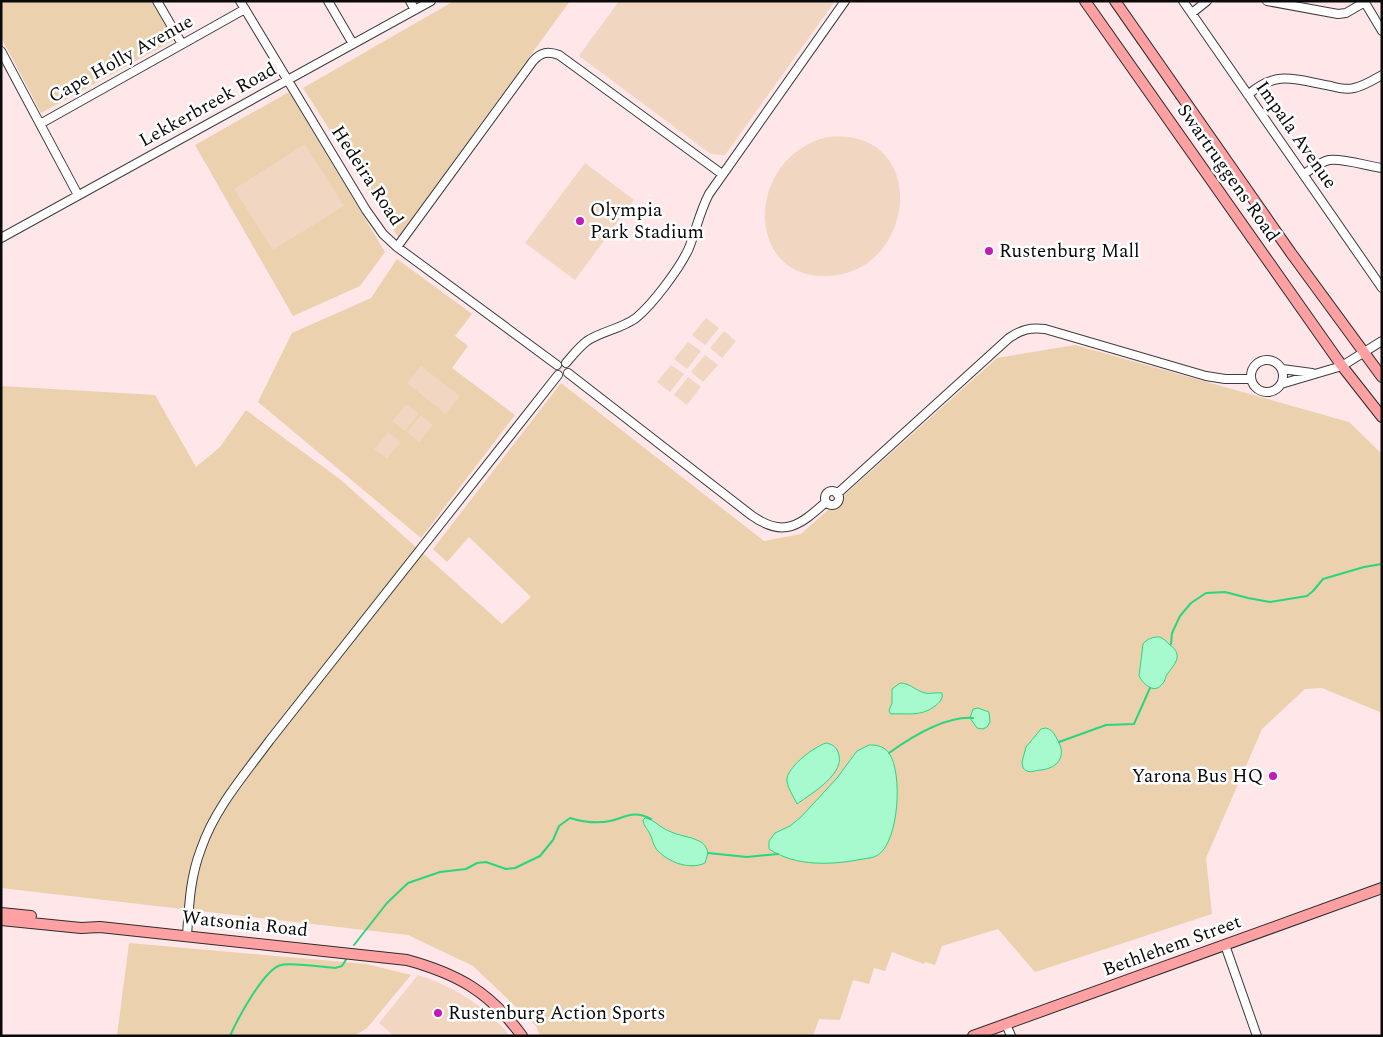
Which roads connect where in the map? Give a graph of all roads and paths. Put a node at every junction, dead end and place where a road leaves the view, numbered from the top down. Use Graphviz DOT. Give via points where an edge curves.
graph roads {
  1 [pos="157,1"];
  2 [pos="240,1"];
  3 [pos="328,1"];
  4 [pos="410,1"];
  5 [pos="431,1"];
  6 [pos="845,1"];
  7 [pos="1085,1"];
  8 [pos="1115,1"];
  9 [pos="1183,1"];
  10 [pos="1207,1"];
  11 [pos="1267,1"];
  12 [pos="1365,2"];
  13 [pos="245,9"];
  14 [pos="415,10"];
  15 [pos="1192,13"];
  16 [pos="1382,31"];
  17 [pos="182,44"];
  18 [pos="352,44"];
  19 [pos="1,51"];
  20 [pos="1382,75"];
  21 [pos="288,79"];
  22 [pos="1248,95"];
  23 [pos="40,124"];
  24 [pos="1382,168"];
  25 [pos="722,174"];
  26 [pos="1304,174"];
  27 [pos="78,195"];
  28 [pos="1,238"];
  29 [pos="397,247"];
  30 [pos="1382,288"];
  31 [pos="1382,341"];
  32 [pos="1364,352"];
  33 [pos="566,363"];
  34 [pos="557,365"];
  35 [pos="1342,366"];
  36 [pos="1282,369"];
  37 [pos="568,373"];
  38 [pos="1314,373"];
  39 [pos="558,375"];
  40 [pos="1382,377"];
  41 [pos="1250,379"];
  42 [pos="1281,384"];
  43 [pos="1382,417"];
  44 [pos="1382,888"];
  45 [pos="1,913"];
  46 [pos="1,920"];
  47 [pos="100,927"];
  48 [pos="187,936"];
  49 [pos="1225,945"];
  50 [pos="1006,1024"];
  51 [pos="522,1036"];
  52 [pos="973,1036"];
  53 [pos="1011,1036"];
  54 [pos="1257,1036"];
  1 -- 17 [label="street"];
  2 -- 13 [label="street, Hedeira Road"];
  3 -- 18 [label="street"];
  4 -- 14 [label="street"];
  5 -- 14 [label="street, Lekkerbreek Road"];
  6 -- 25 [label="street"];
  7 -- 35 [label="main road, Swartruggens Road"];
  8 -- 32 [label="main road, Swartruggens Road"];
  9 -- 15 [label="street, Impala Avenue"];
  10 -- 15 [label="street"];
  11 -- 12 [label="street" via="1338,14"];
  12 -- 16 [label="street"];
  13 -- 17 [label="street, Cape Holly Avenue"];
  13 -- 21 [label="street, Hedeira Road"];
  14 -- 18 [label="street, Lekkerbreek Road"];
  15 -- 22 [label="street, Impala Avenue"];
  17 -- 23 [label="street, Cape Holly Avenue"];
  18 -- 21 [label="street, Lekkerbreek Road"];
  19 -- 23 [label="street"];
  20 -- 22 [label="street" via="1353,89 1272,79"];
  21 -- 27 [label="street, Lekkerbreek Road"];
  21 -- 29 [label="street, Hedeira Road" via="370,217"];
  22 -- 26 [label="street, Impala Avenue"];
  23 -- 27 [label="street"];
  24 -- 26 [label="street" via="1329,160"];
  25 -- 29 [label="street" via="560,55 544,52 532,61"];
  25 -- 33 [label="street" via="704,203 681,263 648,306 627,324 586,342"];
  26 -- 30 [label="street, Impala Avenue"];
  27 -- 28 [label="street, Lekkerbreek Road"];
  29 -- 34 [label="street, Hedeira Road"];
  31 -- 32 [label="street"];
  32 -- 35 [label="street"];
  32 -- 40 [label="main road, Swartruggens Road"];
  33 -- 34 [label="street"];
  33 -- 37 [label="street"];
  34 -- 39 [label="street"];
  35 -- 38 [label="street"];
  35 -- 43 [label="main road, Swartruggens Road"];
  36 -- 38 [label="street"];
  36 -- 41 [label="street" via="1275,361 1264,359 1255,364"];
  36 -- 42 [label="street"];
  37 -- 39 [label="street"];
  37 -- 41 [label="street" via="736,503 767,525 783,528 800,524 826,502 827,493 837,494 1021,330 1044,329 1217,378"];
  38 -- 42 [label="street"];
  39 -- 48 [label="street" via="232,792 200,849 189,898"];
  41 -- 42 [label="street" via="1261,391 1272,392"];
  44 -- 49 [label="main road, Bethlehem Street"];
  45 -- 47 [label="main road, Watsonia Road" via="82,921"];
  46 -- 47 [label="main road, Watsonia Road"];
  47 -- 48 [label="main road, Watsonia Road"];
  48 -- 51 [label="main road, Watsonia Road" via="386,956 425,965 454,976 480,992"];
  49 -- 50 [label="main road, Bethlehem Street"];
  49 -- 54 [label="street"];
  50 -- 52 [label="main road, Bethlehem Street"];
  50 -- 53 [label="street"];
}
